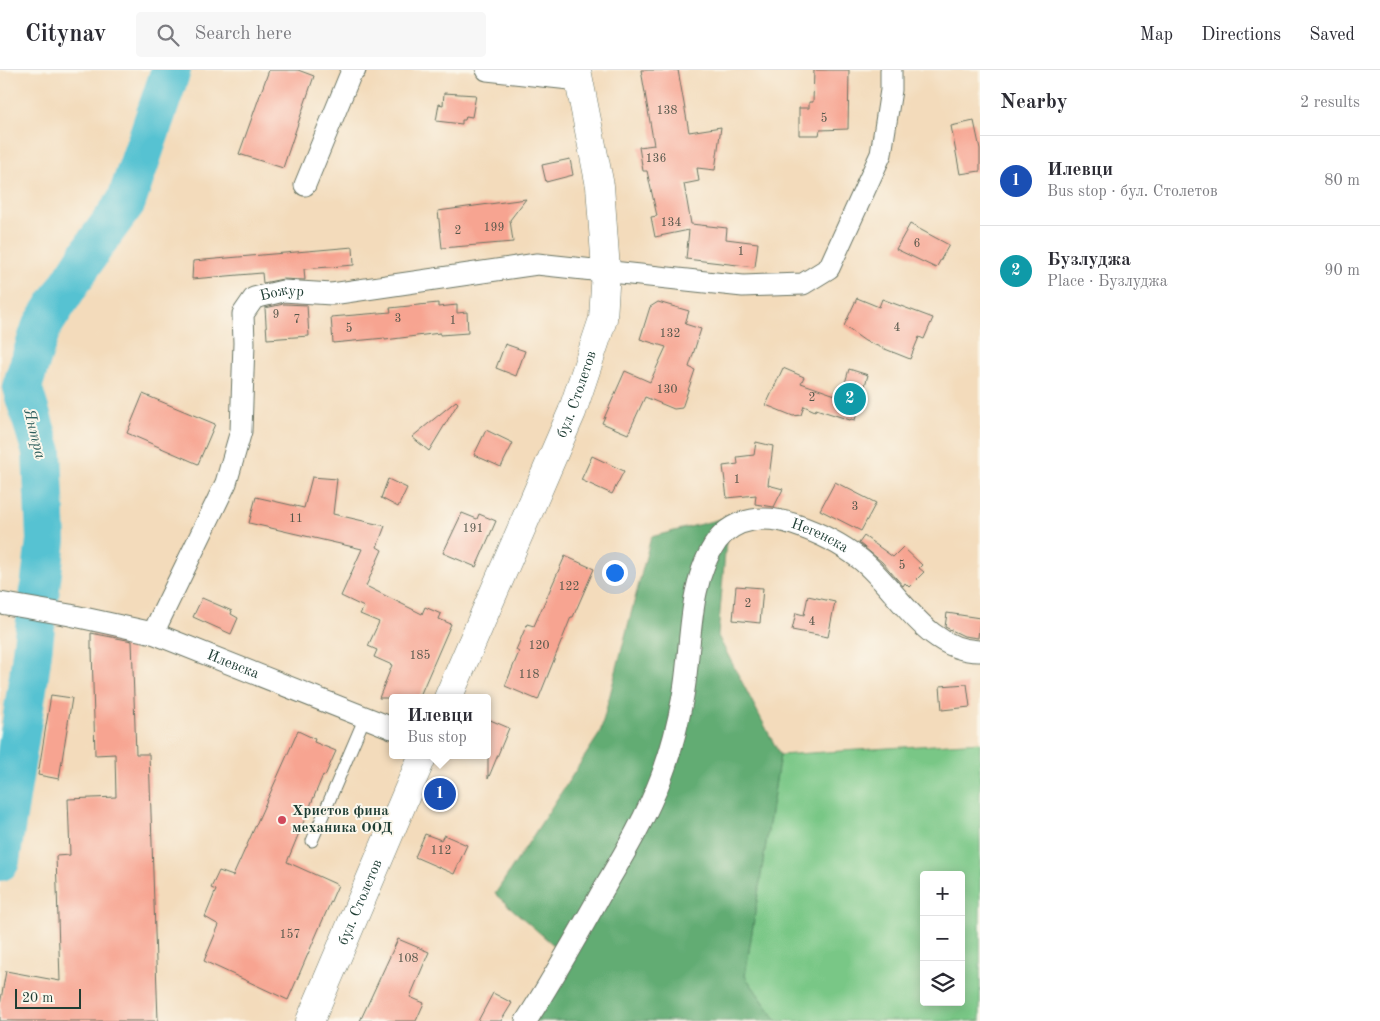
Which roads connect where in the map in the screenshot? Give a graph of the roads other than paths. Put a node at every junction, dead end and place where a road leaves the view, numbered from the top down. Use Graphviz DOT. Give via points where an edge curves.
graph roads {
  1 [pos="355,70"];
  2 [pos="487,70"];
  3 [pos="890,70"];
  4 [pos="578,75"];
  5 [pos="305,184"];
  6 [pos="606,270"];
  7 [pos="1,603"];
  8 [pos="153,633"];
  9 [pos="980,651"];
  10 [pos="450,694"];
  11 [pos="365,717"];
  12 [pos="389,727"];
  13 [pos="421,759"];
  14 [pos="312,842"];
  15 [pos="310,1021"];
  16 [pos="526,1021"];
  1 -- 5 [label="street"];
  2 -- 4 [label="street"];
  3 -- 6 [label="street, Божур" via="891,90 881,154 829,268 803,284 743,286"];
  4 -- 6 [label="main road, бул. Столетов" via="600,186"];
  6 -- 8 [label="street, Божур" via="537,264 332,294 283,291 254,298 243,314 241,431 226,483"];
  6 -- 10 [label="main road, бул. Столетов" via="602,319 572,412"];
  7 -- 8 [label="street, Илевска"];
  8 -- 11 [label="street, Илевска"];
  9 -- 16 [label="street, Негенска" via="957,647 932,633 861,560 813,530 763,518 730,528 707,556 700,574 683,696 672,743 652,799 598,900"];
  11 -- 12 [label="street, Илевска"];
  11 -- 14 [label="lane"];
  13 -- 15 [label="main road, бул. Столетов"];
}
